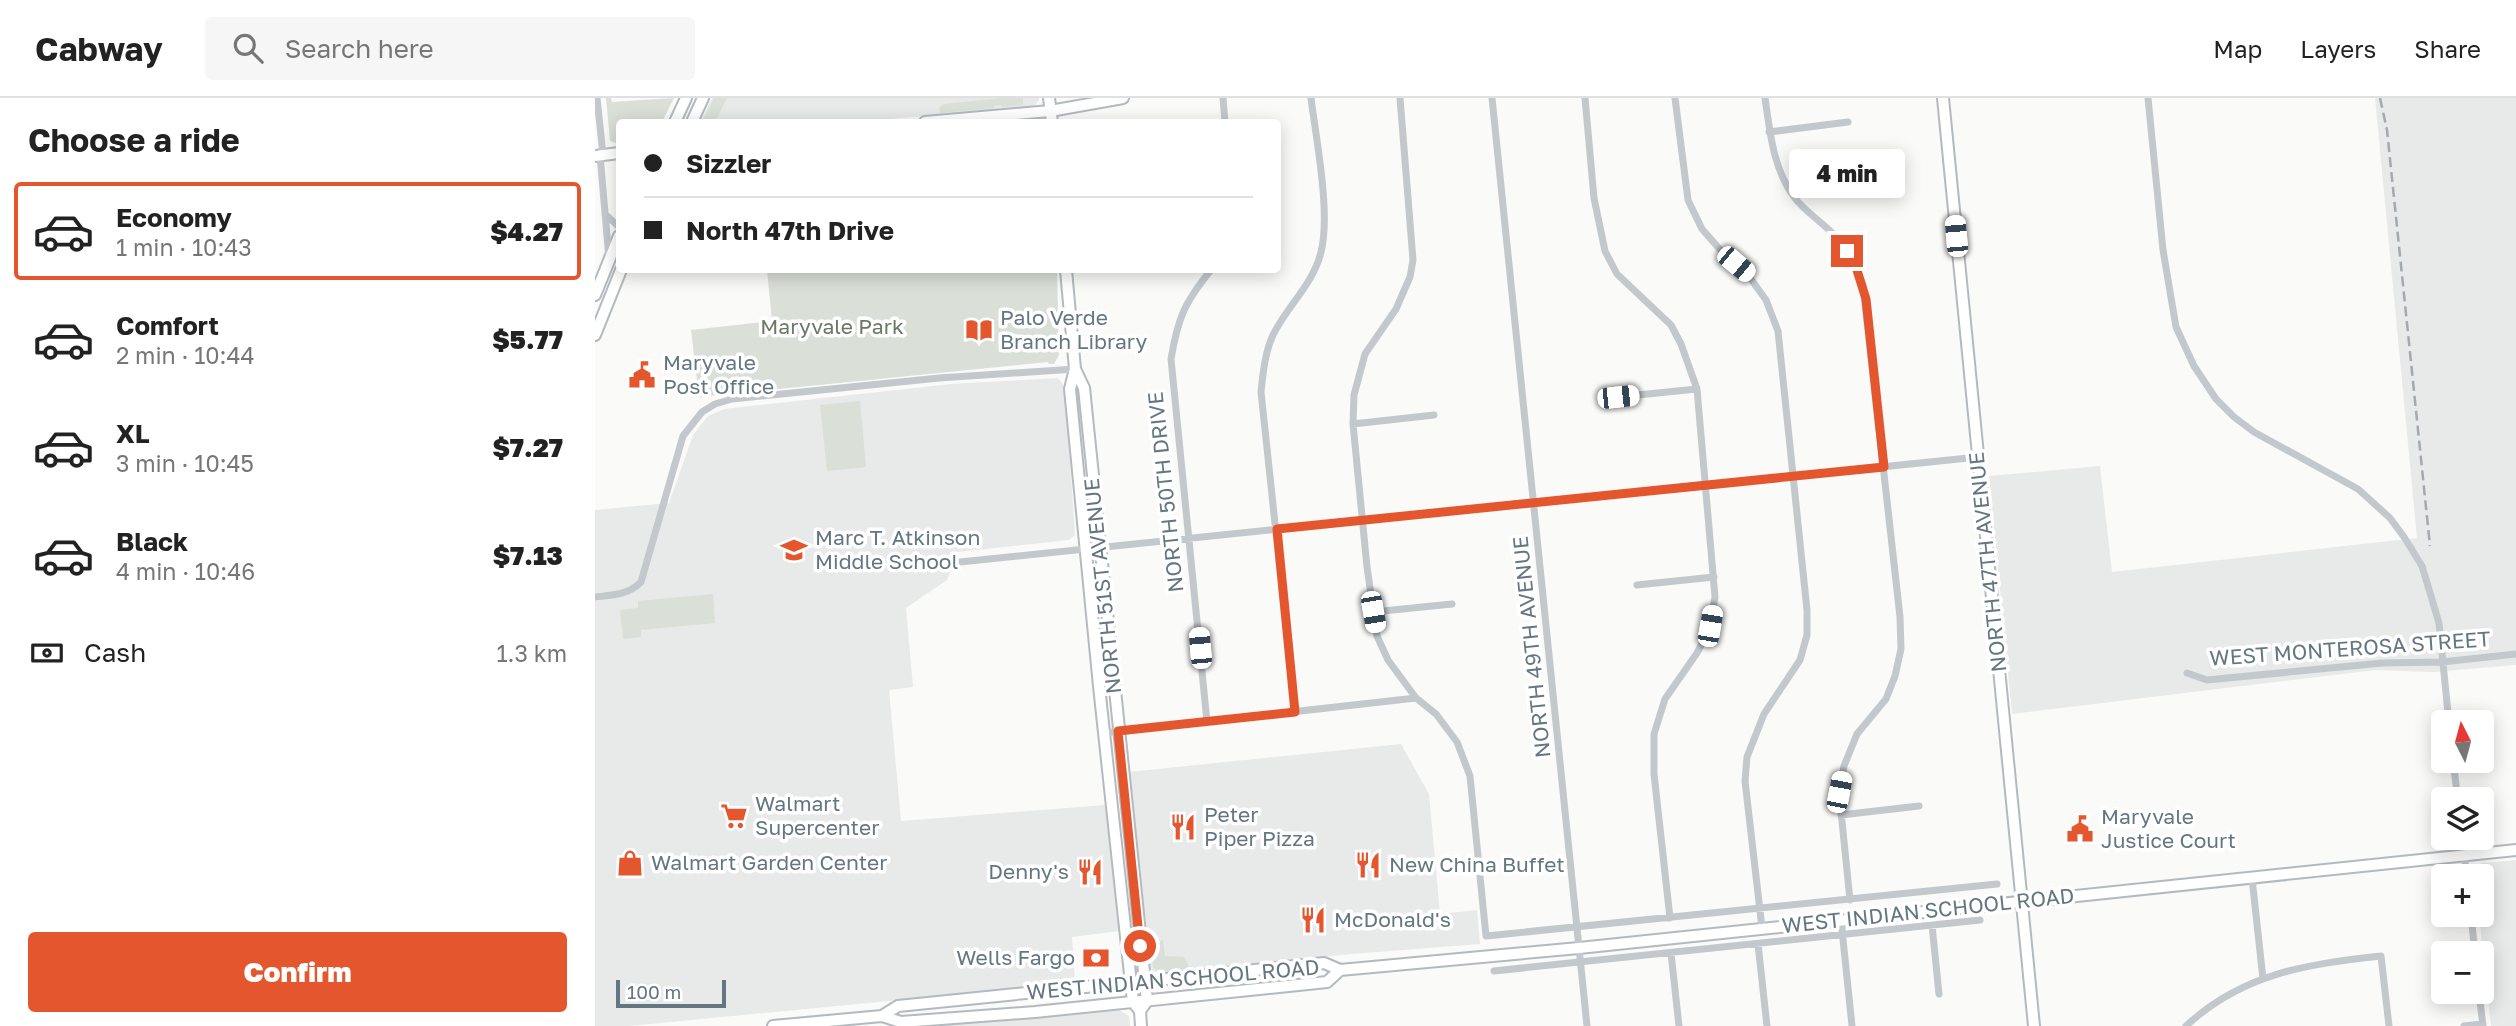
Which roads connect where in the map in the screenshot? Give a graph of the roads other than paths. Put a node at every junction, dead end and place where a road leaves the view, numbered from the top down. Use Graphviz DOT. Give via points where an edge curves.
graph roads {
  1 [pos="597,98"];
  2 [pos="686,98"];
  3 [pos="1049,98"];
  4 [pos="1123,98"];
  5 [pos="1223,98"];
  6 [pos="1311,98"];
  7 [pos="1400,98"];
  8 [pos="1492,98"];
  9 [pos="1585,98"];
  10 [pos="1675,98"];
  11 [pos="1765,98"];
  12 [pos="1943,98"];
  13 [pos="2148,98"];
  14 [pos="701,101"];
  15 [pos="1051,117"];
  16 [pos="676,119"];
  17 [pos="693,119"];
  18 [pos="1001,119"];
  19 [pos="1226,119"];
  20 [pos="1848,122"];
  21 [pos="1769,132"];
  22 [pos="599,155"];
  23 [pos="605,214"];
  24 [pos="616,225"];
  25 [pos="616,244"];
  26 [pos="609,261"];
  27 [pos="620,273"];
  28 [pos="1066,273"];
  29 [pos="1209,273"];
  30 [pos="595,295"];
  31 [pos="595,335"];
  32 [pos="1075,369"];
  33 [pos="1697,390"];
  34 [pos="1618,397"];
  35 [pos="1434,415"];
  36 [pos="1353,424"];
  37 [pos="1978,457"];
  38 [pos="1884,467"];
  39 [pos="1794,476"];
  40 [pos="1706,485"];
  41 [pos="1535,503"];
  42 [pos="1364,520"];
  43 [pos="1277,529"];
  44 [pos="1189,538"];
  45 [pos="1099,547"];
  46 [pos="1086,548"];
  47 [pos="960,562"];
  48 [pos="1714,577"];
  49 [pos="1637,585"];
  50 [pos="595,597"];
  51 [pos="1452,604"];
  52 [pos="1373,612"];
  53 [pos="2516,654"];
  54 [pos="2442,662"];
  55 [pos="2187,673"];
  56 [pos="1416,698"];
  57 [pos="2448,710"];
  58 [pos="1295,712"];
  59 [pos="1207,722"];
  60 [pos="1118,731"];
  61 [pos="1104,733"];
  62 [pos="1919,806"];
  63 [pos="1841,815"];
  64 [pos="2463,850"];
  65 [pos="2516,850"];
  66 [pos="2464,856"];
  67 [pos="2465,864"];
  68 [pos="2252,878"];
  69 [pos="1997,884"];
  70 [pos="1850,900"];
  71 [pos="2021,902"];
  72 [pos="1759,909"];
  73 [pos="1670,918"];
  74 [pos="1842,920"];
  75 [pos="1980,920"];
  76 [pos="1932,925"];
  77 [pos="1578,928"];
  78 [pos="1762,928"];
  79 [pos="1843,935"];
  80 [pos="1758,944"];
  81 [pos="1580,948"];
  82 [pos="1671,953"];
  83 [pos="1581,962"];
  84 [pos="1340,970"];
  85 [pos="1494,971"];
  86 [pos="2263,979"];
  87 [pos="1144,982"];
  88 [pos="1131,983"];
  89 [pos="1939,994"];
  90 [pos="1147,1001"];
  91 [pos="2480,1004"];
  92 [pos="1137,1007"];
  93 [pos="882,1016"];
  94 [pos="2483,1025"];
  95 [pos="773,1026"];
  96 [pos="1141,1026"];
  97 [pos="1587,1026"];
  98 [pos="1679,1026"];
  99 [pos="1767,1026"];
  100 [pos="1852,1026"];
  101 [pos="2034,1026"];
  102 [pos="2186,1026"];
  103 [pos="2389,1026"];
  104 [pos="2464,1026"];
  1 -- 22 [label="street"];
  2 -- 16 [label="main road"];
  3 -- 15 [label="main road"];
  4 -- 15 [label="main road"];
  5 -- 19 [label="street"];
  6 -- 43 [label="street" via="1324,224 1321,253 1308,284 1273,334 1261,392"];
  7 -- 36 [label="street" via="1413,260 1396,309 1365,354 1354,395"];
  8 -- 41 [label="street, NORTH 49TH AVENUE"];
  9 -- 33 [label="street" via="1594,198 1605,251 1617,274 1671,325"];
  10 -- 39 [label="street" via="1688,200 1702,229 1766,300 1778,331"];
  11 -- 21 [label="street"];
  12 -- 37 [label="main road, NORTH 47TH AVENUE"];
  13 -- 54 [label="street" via="2170,298 2176,327 2195,366 2234,417 2340,478 2390,518 2422,566 2439,624"];
  14 -- 17 [label="main road"];
  15 -- 18 [label="main road"];
  20 -- 21 [label="street"];
  21 -- 38 [label="street" via="1774,155 1793,195 1837,238 1863,286"];
  22 -- 23 [label="street"];
  23 -- 24 [label="street"];
  23 -- 26 [label="street"];
  25 -- 26 [label="main road"];
  26 -- 30 [label="main road"];
  27 -- 31 [label="main road"];
  28 -- 32 [label="main road, NORTH 51ST AVENUE"];
  29 -- 44 [label="street, NORTH 50TH DRIVE" via="1183,309 1171,359"];
  32 -- 45 [label="main road, NORTH 51ST AVENUE" via="1084,388"];
  32 -- 46 [label="main road, NORTH 51ST AVENUE" via="1070,389"];
  32 -- 50 [label="street" via="939,378 715,404 702,412 683,436 641,582 623,594"];
  33 -- 34 [label="street"];
  33 -- 40 [label="street"];
  35 -- 36 [label="street"];
  36 -- 42 [label="street"];
  37 -- 38 [label="street"];
  37 -- 71 [label="main road, NORTH 47TH AVENUE"];
  38 -- 39 [label="street"];
  38 -- 63 [label="street" via="1901,649 1886,699 1857,734 1844,766"];
  39 -- 40 [label="street"];
  39 -- 72 [label="street" via="1807,635 1800,660 1764,714 1747,757 1745,781"];
  40 -- 41 [label="street"];
  40 -- 48 [label="street"];
  41 -- 42 [label="street"];
  41 -- 77 [label="street, NORTH 49TH AVENUE"];
  42 -- 43 [label="street"];
  42 -- 52 [label="street"];
  43 -- 44 [label="street"];
  43 -- 58 [label="street"];
  44 -- 45 [label="street"];
  44 -- 59 [label="street, NORTH 50TH DRIVE"];
  45 -- 46 [label="street"];
  45 -- 60 [label="main road, NORTH 51ST AVENUE"];
  46 -- 47 [label="street"];
  46 -- 61 [label="main road, NORTH 51ST AVENUE"];
  48 -- 49 [label="street"];
  48 -- 73 [label="street" via="1710,626 1665,699 1654,734"];
  51 -- 52 [label="street"];
  52 -- 56 [label="street" via="1388,660"];
  53 -- 54 [label="street, WEST MONTEROSA STREET"];
  54 -- 55 [label="street, WEST MONTEROSA STREET" via="2382,663 2207,680"];
  54 -- 57 [label="street"];
  56 -- 58 [label="street"];
  56 -- 77 [label="street, WEST INDIAN SCHOOL ROAD" via="1436,713 1457,742 1470,776 1486,936"];
  58 -- 59 [label="street"];
  59 -- 60 [label="street"];
  60 -- 61 [label="street"];
  60 -- 87 [label="main road, NORTH 51ST AVENUE"];
  61 -- 88 [label="main road, NORTH 51ST AVENUE"];
  62 -- 63 [label="street"];
  63 -- 70 [label="street"];
  64 -- 66 [label="street"];
  65 -- 66 [label="main road, WEST INDIAN SCHOOL ROAD"];
  66 -- 67 [label="street"];
  66 -- 68 [label="main road, WEST INDIAN SCHOOL ROAD"];
  68 -- 71 [label="main road, WEST INDIAN SCHOOL ROAD"];
  68 -- 86 [label="street"];
  69 -- 70 [label="street, WEST INDIAN SCHOOL ROAD"];
  70 -- 72 [label="street, WEST INDIAN SCHOOL ROAD"];
  71 -- 74 [label="main road, WEST INDIAN SCHOOL ROAD"];
  71 -- 101 [label="main road, NORTH 47TH AVENUE"];
  72 -- 73 [label="street, WEST INDIAN SCHOOL ROAD"];
  72 -- 78 [label="street"];
  73 -- 77 [label="street, WEST INDIAN SCHOOL ROAD"];
  74 -- 78 [label="main road, WEST INDIAN SCHOOL ROAD"];
  74 -- 79 [label="street"];
  75 -- 76 [label="street, WEST INDIAN SCHOOL ROAD"];
  76 -- 79 [label="street, WEST INDIAN SCHOOL ROAD"];
  76 -- 89 [label="street"];
  77 -- 81 [label="street, NORTH 49TH AVENUE"];
  78 -- 81 [label="main road, WEST INDIAN SCHOOL ROAD"];
  79 -- 80 [label="street, WEST INDIAN SCHOOL ROAD"];
  79 -- 100 [label="street"];
  80 -- 82 [label="street, WEST INDIAN SCHOOL ROAD"];
  80 -- 99 [label="street"];
  81 -- 83 [label="street, NORTH 49TH AVENUE"];
  81 -- 84 [label="main road, WEST INDIAN SCHOOL ROAD"];
  82 -- 83 [label="street, WEST INDIAN SCHOOL ROAD"];
  82 -- 98 [label="street"];
  83 -- 85 [label="street, WEST INDIAN SCHOOL ROAD"];
  83 -- 97 [label="street, NORTH 49TH AVENUE"];
  84 -- 87 [label="main road, WEST INDIAN SCHOOL ROAD" via="1324,963"];
  84 -- 90 [label="main road, WEST INDIAN SCHOOL ROAD" via="1327,982"];
  86 -- 102 [label="street" via="2199,1013"];
  86 -- 103 [label="street" via="2323,962 2381,956"];
  87 -- 88 [label="main road, WEST INDIAN SCHOOL ROAD"];
  87 -- 90 [label="main road, NORTH 51ST AVENUE"];
  88 -- 92 [label="main road, NORTH 51ST AVENUE"];
  88 -- 93 [label="main road, WEST INDIAN SCHOOL ROAD" via="898,1006"];
  90 -- 92 [label="main road"];
  91 -- 94 [label="street"];
  92 -- 93 [label="main road, WEST INDIAN SCHOOL ROAD" via="901,1022"];
  92 -- 96 [label="main road, NORTH 51ST AVENUE"];
  93 -- 95 [label="main road, WEST INDIAN SCHOOL ROAD"];
  94 -- 104 [label="street"];
}
